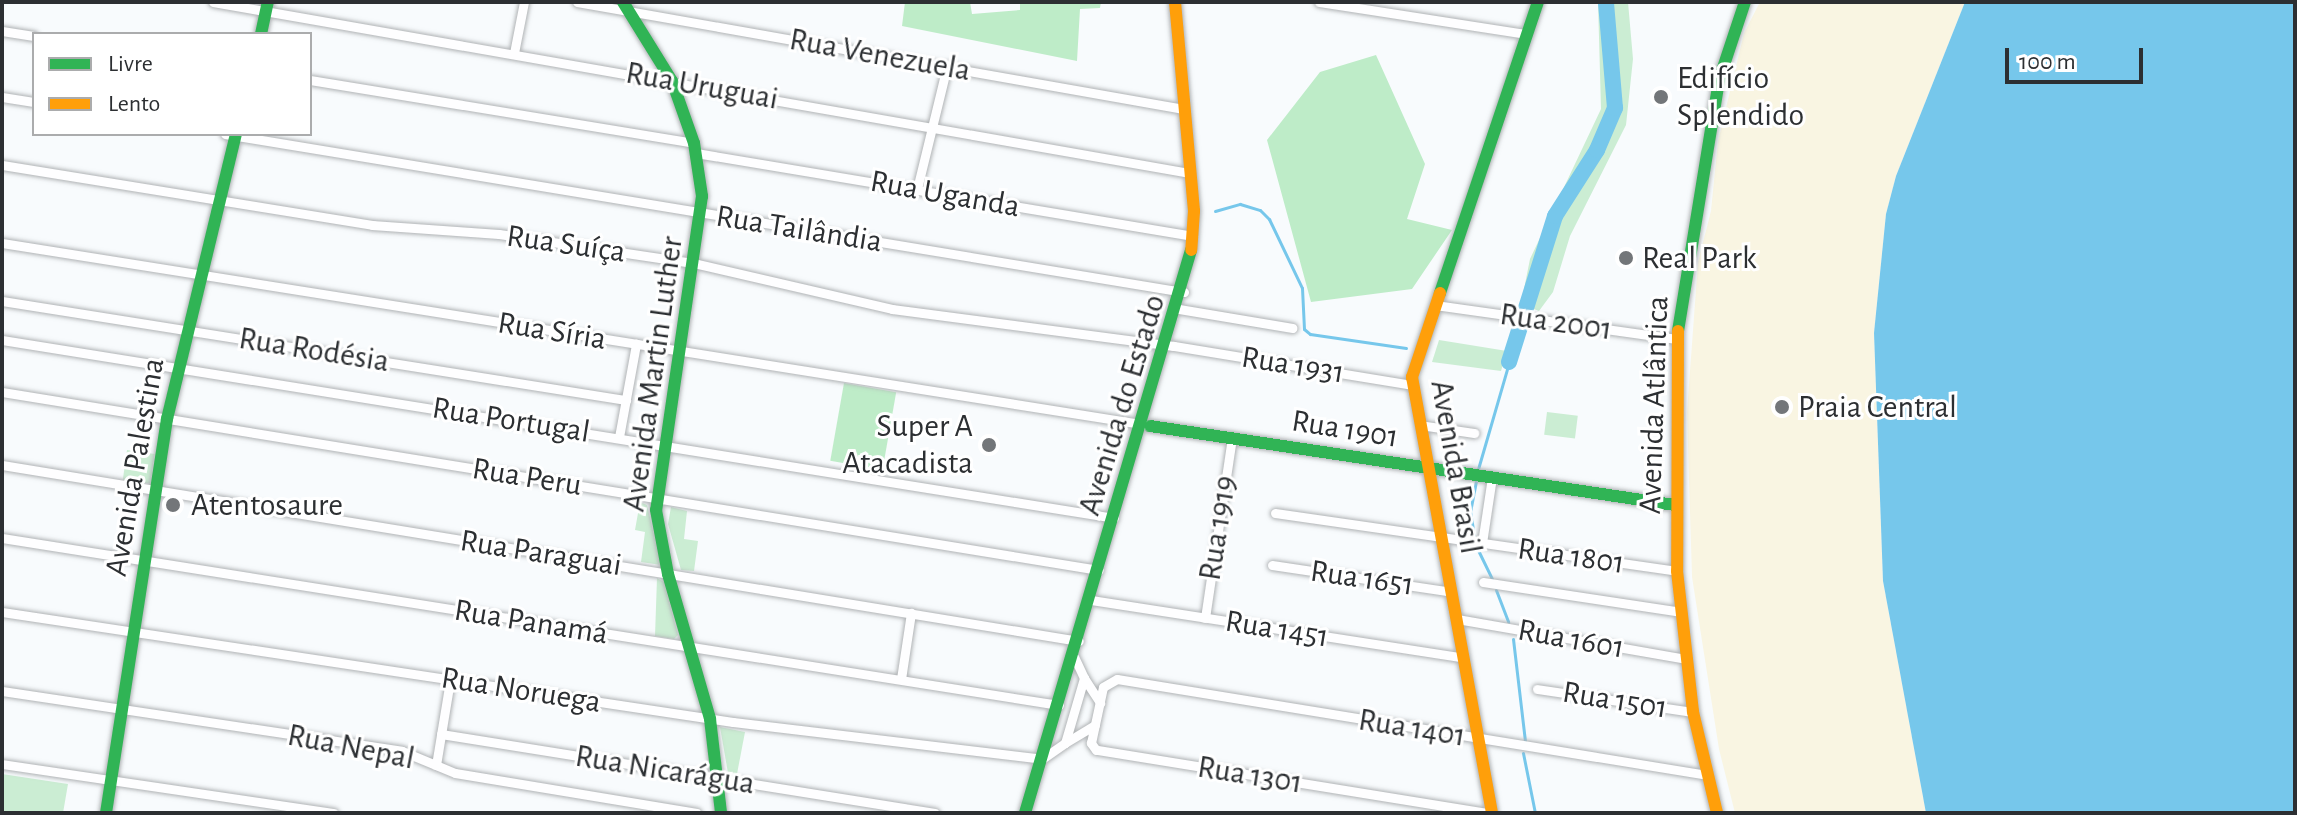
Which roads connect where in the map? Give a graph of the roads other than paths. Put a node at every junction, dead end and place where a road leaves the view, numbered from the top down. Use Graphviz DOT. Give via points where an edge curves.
graph roads {
  1 [pos="213,2"];
  2 [pos="524,2"];
  3 [pos="577,2"];
  4 [pos="1175,2"];
  5 [pos="1319,2"];
  6 [pos="1538,2"];
  7 [pos="1745,2"];
  8 [pos="267,6"];
  9 [pos="626,7"];
  10 [pos="2,31"];
  11 [pos="261,32"];
  12 [pos="1526,34"];
  13 [pos="32,36"];
  14 [pos="514,53"];
  15 [pos="947,66"];
  16 [pos="312,80"];
  17 [pos="672,81"];
  18 [pos="2,97"];
  19 [pos="32,102"];
  20 [pos="1184,109"];
  21 [pos="932,127"];
  22 [pos="232,136"];
  23 [pos="238,136"];
  24 [pos="695,148"];
  25 [pos="2,165"];
  26 [pos="1190,173"];
  27 [pos="917,189"];
  28 [pos="220,200"];
  29 [pos="701,213"];
  30 [pos="1193,236"];
  31 [pos="2,243"];
  32 [pos="693,263"];
  33 [pos="201,276"];
  34 [pos="1184,292"];
  35 [pos="2,301"];
  36 [pos="1435,305"];
  37 [pos="1179,309"];
  38 [pos="1292,328"];
  39 [pos="188,330"];
  40 [pos="1677,339"];
  41 [pos="2,340"];
  42 [pos="636,344"];
  43 [pos="1171,345"];
  44 [pos="679,351"];
  45 [pos="179,368"];
  46 [pos="1412,385"];
  47 [pos="2,392"];
  48 [pos="626,400"];
  49 [pos="167,419"];
  50 [pos="1147,425"];
  51 [pos="1420,425"];
  52 [pos="1474,433"];
  53 [pos="619,437"];
  54 [pos="1232,438"];
  55 [pos="665,444"];
  56 [pos="2,465"];
  57 [pos="1429,468"];
  58 [pos="1492,477"];
  59 [pos="155,489"];
  60 [pos="657,498"];
  61 [pos="1675,505"];
  62 [pos="1275,513"];
  63 [pos="1114,518"];
  64 [pos="1442,537"];
  65 [pos="2,538"];
  66 [pos="1482,543"];
  67 [pos="144,561"];
  68 [pos="1272,565"];
  69 [pos="1099,570"];
  70 [pos="1677,571"];
  71 [pos="668,574"];
  72 [pos="1483,582"];
  73 [pos="1452,592"];
  74 [pos="1091,600"];
  75 [pos="2,612"];
  76 [pos="1682,612"];
  77 [pos="911,613"];
  78 [pos="1205,618"];
  79 [pos="1457,619"];
  80 [pos="133,632"];
  81 [pos="1079,641"];
  82 [pos="692,647"];
  83 [pos="1074,657"];
  84 [pos="1464,658"];
  85 [pos="1686,659"];
  86 [pos="1084,678"];
  87 [pos="901,679"];
  88 [pos="450,680"];
  89 [pos="1537,689"];
  90 [pos="2,691"];
  91 [pos="1100,703"];
  92 [pos="1059,705"];
  93 [pos="121,709"];
  94 [pos="1693,712"];
  95 [pos="710,719"];
  96 [pos="1095,725"];
  97 [pos="441,734"];
  98 [pos="1479,739"];
  99 [pos="1065,743"];
  100 [pos="1042,759"];
  101 [pos="2,764"];
  102 [pos="436,765"];
  103 [pos="1708,775"];
  104 [pos="718,778"];
  105 [pos="111,780"];
  106 [pos="106,813"];
  107 [pos="333,813"];
  108 [pos="697,813"];
  109 [pos="721,813"];
  110 [pos="935,813"];
  111 [pos="1025,813"];
  112 [pos="1490,813"];
  113 [pos="1717,813"];
  1 -- 8 [label="street, Rua Uruguai"];
  2 -- 14 [label="street"];
  3 -- 9 [label="street, Rua Venezuela"];
  4 -- 20 [label="main road, Avenida do Estado"];
  5 -- 12 [label="street"];
  6 -- 12 [label="main road, Avenida Brasil"];
  7 -- 40 [label="main road, Avenida Atlântica" via="1719,80"];
  8 -- 11 [label="main road"];
  8 -- 14 [label="street, Rua Uruguai"];
  9 -- 15 [label="street, Rua Venezuela"];
  9 -- 17 [label="main road, Avenida Martin Luther"];
  10 -- 13 [label="street"];
  12 -- 36 [label="main road, Avenida Brasil"];
  14 -- 17 [label="street, Rua Uruguai"];
  15 -- 20 [label="street, Rua Venezuela"];
  15 -- 21 [label="street"];
  16 -- 24 [label="street, Rua Uganda"];
  17 -- 21 [label="street, Rua Uruguai"];
  17 -- 24 [label="main road, Avenida Martin Luther"];
  18 -- 19 [label="street"];
  20 -- 26 [label="main road, Avenida do Estado"];
  21 -- 26 [label="street, Rua Uruguai"];
  21 -- 27 [label="street"];
  22 -- 28 [label="main road, Avenida Palestina"];
  23 -- 29 [label="street, Rua Tailândia"];
  24 -- 27 [label="street, Rua Uganda"];
  24 -- 29 [label="main road, Avenida Martin Luther"];
  25 -- 28 [label="street, Rua Suíça"];
  26 -- 30 [label="main road, Avenida do Estado"];
  27 -- 30 [label="street, Rua Uganda"];
  28 -- 32 [label="street, Rua Suíça" via="372,225 499,234"];
  28 -- 33 [label="main road, Avenida Palestina"];
  29 -- 32 [label="main road, Avenida Martin Luther"];
  29 -- 34 [label="street, Rua Tailândia"];
  30 -- 34 [label="main road, Avenida do Estado"];
  31 -- 33 [label="street, Rua Síria"];
  32 -- 43 [label="street, Rua Suíça" via="892,309"];
  32 -- 44 [label="main road, Avenida Martin Luther"];
  33 -- 39 [label="main road, Avenida Palestina"];
  33 -- 42 [label="street, Rua Síria"];
  34 -- 37 [label="main road, Avenida do Estado"];
  35 -- 39 [label="street, Rua Rodésia"];
  36 -- 40 [label="street, Rua 2001"];
  36 -- 46 [label="main road, Avenida Brasil"];
  37 -- 38 [label="street"];
  37 -- 43 [label="main road, Avenida do Estado"];
  39 -- 45 [label="main road, Avenida Palestina"];
  39 -- 48 [label="street, Rua Rodésia"];
  40 -- 61 [label="main road, Avenida Atlântica"];
  41 -- 45 [label="street, Rua Portugal"];
  42 -- 44 [label="street, Rua Síria"];
  42 -- 48 [label="street"];
  43 -- 46 [label="street, Rua 1931"];
  43 -- 50 [label="main road, Avenida do Estado"];
  44 -- 50 [label="street, Rua Síria"];
  44 -- 55 [label="main road, Avenida Martin Luther"];
  45 -- 49 [label="main road, Avenida Palestina"];
  45 -- 53 [label="street, Rua Portugal"];
  46 -- 51 [label="main road, Avenida Brasil"];
  47 -- 49 [label="street, Rua Peru"];
  48 -- 53 [label="street"];
  49 -- 59 [label="main road, Avenida Palestina"];
  49 -- 60 [label="street, Rua Peru"];
  50 -- 54 [label="main road, Rua 1901"];
  50 -- 63 [label="main road, Avenida do Estado"];
  51 -- 52 [label="street"];
  51 -- 57 [label="main road, Avenida Brasil"];
  53 -- 55 [label="street, Rua Portugal"];
  54 -- 57 [label="main road, Rua 1901"];
  54 -- 78 [label="street, Rua 1919"];
  55 -- 60 [label="main road, Avenida Martin Luther"];
  55 -- 63 [label="street, Rua Portugal"];
  56 -- 59 [label="street, Rua Paraguai"];
  57 -- 58 [label="main road, Rua 1901"];
  57 -- 64 [label="main road, Avenida Brasil"];
  58 -- 61 [label="main road, Rua 1901"];
  58 -- 66 [label="street"];
  59 -- 67 [label="main road, Avenida Palestina"];
  59 -- 71 [label="street, Rua Paraguai"];
  60 -- 69 [label="street, Rua Peru"];
  60 -- 71 [label="main road, Avenida Martin Luther"];
  61 -- 70 [label="main road, Avenida Atlântica"];
  62 -- 64 [label="street, Rua 1801"];
  63 -- 69 [label="main road, Avenida do Estado"];
  64 -- 66 [label="street, Rua 1801"];
  64 -- 73 [label="main road, Avenida Brasil"];
  65 -- 67 [label="street, Rua Panamá"];
  66 -- 70 [label="street, Rua 1801"];
  67 -- 80 [label="main road, Avenida Palestina"];
  67 -- 82 [label="street, Rua Panamá"];
  68 -- 73 [label="street, Rua 1651"];
  69 -- 74 [label="main road, Avenida do Estado"];
  70 -- 76 [label="main road, Avenida Atlântica"];
  71 -- 77 [label="street, Rua Paraguai"];
  71 -- 82 [label="main road, Avenida Martin Luther"];
  72 -- 76 [label="street"];
  73 -- 79 [label="main road, Avenida Brasil"];
  74 -- 78 [label="street, Rua 1451"];
  74 -- 81 [label="main road, Avenida do Estado"];
  75 -- 80 [label="street, Rua Noruega"];
  76 -- 85 [label="main road, Avenida Atlântica"];
  77 -- 81 [label="street, Rua Paraguai"];
  77 -- 87 [label="street"];
  78 -- 84 [label="street, Rua 1451"];
  79 -- 84 [label="main road, Avenida Brasil"];
  79 -- 85 [label="street, Rua 1601"];
  80 -- 88 [label="street, Rua Noruega"];
  80 -- 93 [label="main road, Avenida Palestina"];
  81 -- 83 [label="main road, Avenida do Estado"];
  82 -- 87 [label="street, Rua Panamá"];
  82 -- 95 [label="main road, Avenida Martin Luther"];
  83 -- 86 [label="street"];
  83 -- 92 [label="main road, Avenida do Estado"];
  84 -- 98 [label="main road, Avenida Brasil"];
  85 -- 94 [label="main road, Avenida Atlântica"];
  86 -- 91 [label="street"];
  86 -- 99 [label="street"];
  87 -- 92 [label="street, Rua Panamá"];
  88 -- 95 [label="street, Rua Noruega"];
  88 -- 97 [label="street"];
  89 -- 94 [label="street, Rua 1501"];
  90 -- 93 [label="street, Rua Nepal"];
  91 -- 96 [label="street"];
  91 -- 98 [label="street, Rua 1401" via="1103,687 1117,679"];
  92 -- 100 [label="main road, Avenida do Estado"];
  93 -- 102 [label="street, Rua Nepal" via="402,751"];
  93 -- 105 [label="main road, Avenida Palestina"];
  94 -- 103 [label="main road, Avenida Atlântica"];
  95 -- 100 [label="street, Rua Noruega"];
  95 -- 104 [label="main road, Avenida Martin Luther"];
  96 -- 99 [label="street"];
  96 -- 112 [label="street, Rua 1301" via="1091,743 1096,750"];
  97 -- 102 [label="street"];
  97 -- 104 [label="street, Rua Nicarágua"];
  98 -- 103 [label="street, Rua 1401"];
  98 -- 112 [label="main road, Avenida Brasil"];
  99 -- 100 [label="street"];
  100 -- 111 [label="main road, Avenida do Estado"];
  101 -- 105 [label="street"];
  102 -- 108 [label="street, Rua Nepal"];
  103 -- 113 [label="main road, Avenida Atlântica"];
  104 -- 109 [label="main road, Avenida Martin Luther"];
  104 -- 110 [label="street, Rua Nicarágua"];
  105 -- 106 [label="main road, Avenida Palestina"];
  105 -- 107 [label="street"];
}
